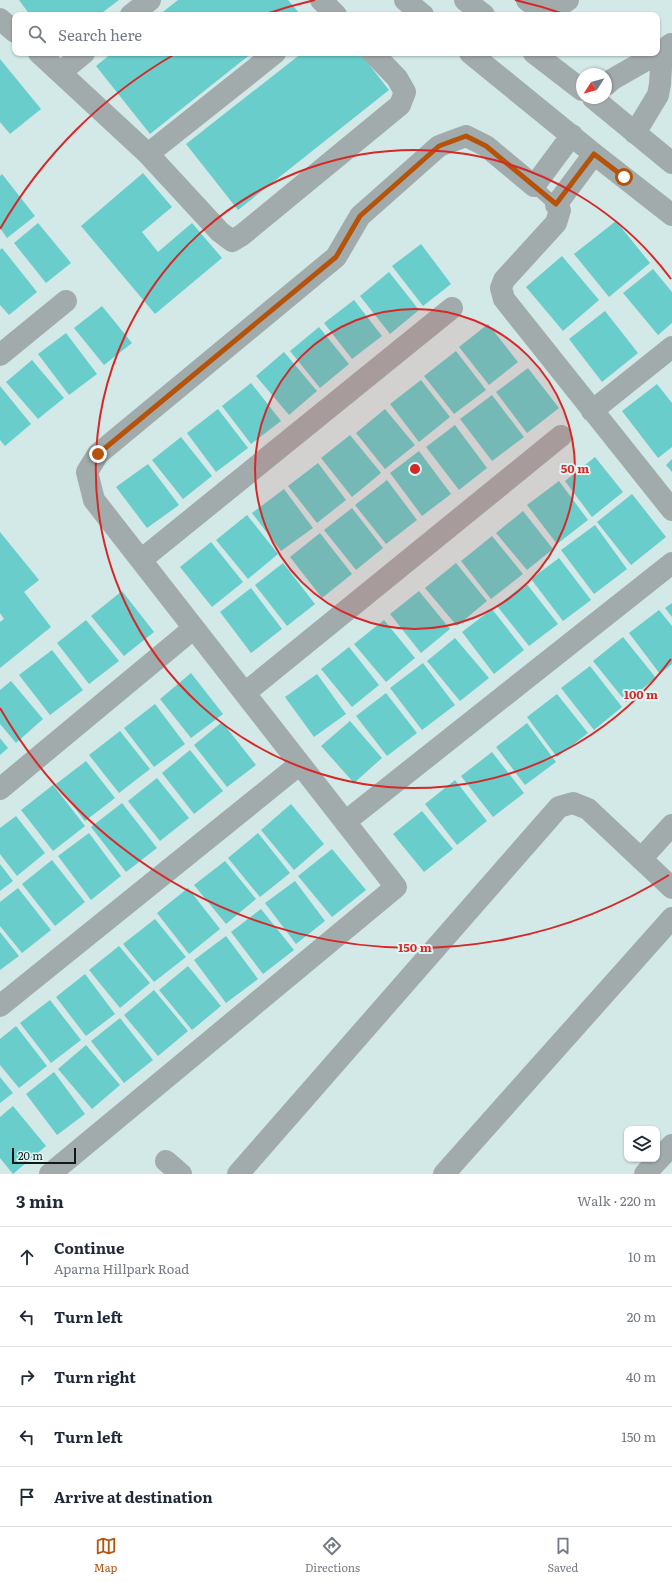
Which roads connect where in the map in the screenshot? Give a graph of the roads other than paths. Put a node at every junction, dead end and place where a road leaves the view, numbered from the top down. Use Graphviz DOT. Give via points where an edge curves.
graph roads {
  1 [pos="150,0"];
  2 [pos="405,0"];
  3 [pos="464,0"];
  4 [pos="527,0"];
  5 [pos="568,0"];
  6 [pos="135,12"];
  7 [pos="419,12"];
  8 [pos="480,12"];
  9 [pos="0,18"];
  10 [pos="12,29"];
  11 [pos="667,47"];
  12 [pos="42,56"];
  13 [pos="80,56"];
  14 [pos="272,56"];
  15 [pos="376,56"];
  16 [pos="474,56"];
  17 [pos="538,56"];
  18 [pos="652,56"];
  19 [pos="61,72"];
  20 [pos="612,80"];
  21 [pos="576,85"];
  22 [pos="665,102"];
  23 [pos="600,104"];
  24 [pos="635,133"];
  25 [pos="572,135"];
  26 [pos="148,154"];
  27 [pos="594,154"];
  28 [pos="672,162"];
  29 [pos="534,186"];
  30 [pos="556,204"];
  31 [pos="672,215"];
  32 [pos="66,301"];
  33 [pos="452,308"];
  34 [pos="672,347"];
  35 [pos="0,355"];
  36 [pos="592,411"];
  37 [pos="561,436"];
  38 [pos="672,510"];
  39 [pos="141,560"];
  40 [pos="672,563"];
  41 [pos="194,628"];
  42 [pos="245,693"];
  43 [pos="300,764"];
  44 [pos="0,789"];
  45 [pos="345,822"];
  46 [pos="672,826"];
  47 [pos="641,859"];
  48 [pos="672,888"];
  49 [pos="672,918"];
  50 [pos="0,1006"];
  51 [pos="672,1144"];
  52 [pos="50,1174"];
  53 [pos="238,1174"];
  54 [pos="444,1174"];
  55 [pos="645,1174"];
  1 -- 6 [label="street"];
  2 -- 7 [label="street"];
  3 -- 8 [label="street"];
  4 -- 5 [label="street" via="539,10 548,11"];
  9 -- 10 [label="street"];
  11 -- 22 [label="street" via="660,84"];
  12 -- 19 [label="street"];
  13 -- 19 [label="street"];
  14 -- 26 [label="street"];
  15 -- 26 [label="street" via="397,78 405,92 400,106 232,241 220,232"];
  16 -- 25 [label="street"];
  17 -- 21 [label="street"];
  18 -- 20 [label="street"];
  19 -- 26 [label="street"];
  22 -- 24 [label="street"];
  23 -- 24 [label="street"];
  24 -- 28 [label="street"];
  25 -- 27 [label="street"];
  25 -- 29 [label="street"];
  27 -- 30 [label="street"];
  27 -- 31 [label="street"];
  29 -- 30 [label="lane"];
  29 -- 39 [label="street" via="486,146 466,136 439,146 360,216 336,257 98,454 87,472 94,500"];
  30 -- 36 [label="street" via="560,210 556,224 504,280 501,288 504,299"];
  32 -- 35 [label="street"];
  33 -- 39 [label="street"];
  34 -- 36 [label="street"];
  36 -- 38 [label="street"];
  37 -- 42 [label="street"];
  39 -- 41 [label="street"];
  40 -- 45 [label="street"];
  41 -- 42 [label="street"];
  41 -- 44 [label="street"];
  42 -- 43 [label="street"];
  43 -- 45 [label="street"];
  43 -- 50 [label="street"];
  45 -- 52 [label="street" via="396,887"];
  46 -- 47 [label="street"];
  47 -- 48 [label="street"];
  47 -- 53 [label="street" via="588,810 573,803 559,808"];
  49 -- 54 [label="street"];
  51 -- 55 [label="street"];
}
